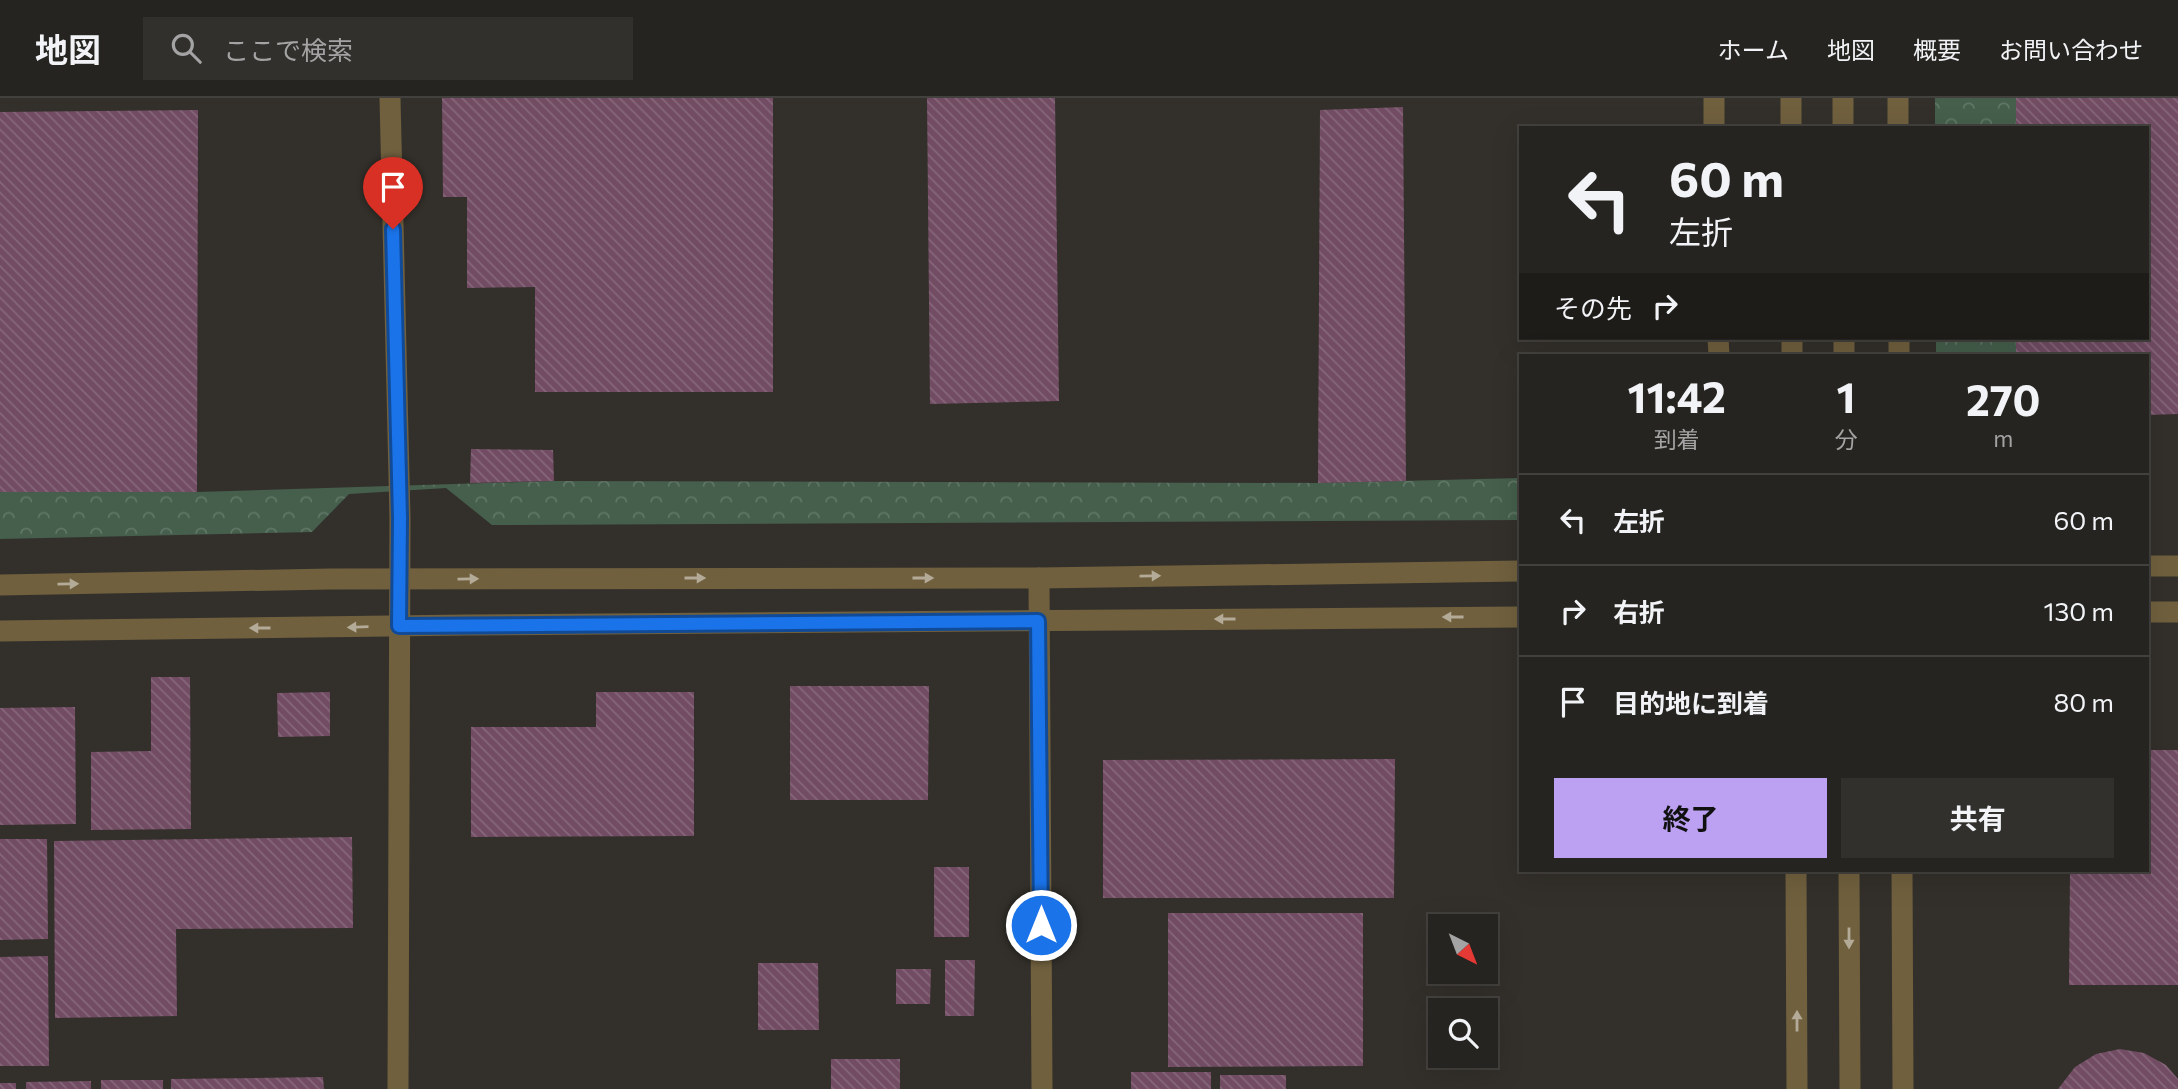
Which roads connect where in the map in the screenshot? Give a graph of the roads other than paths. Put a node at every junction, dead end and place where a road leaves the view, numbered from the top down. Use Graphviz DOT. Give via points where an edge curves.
graph roads {
  1 [pos="390,98"];
  2 [pos="1714,98"];
  3 [pos="1791,98"];
  4 [pos="1843,98"];
  5 [pos="1898,98"];
  6 [pos="1714,126"];
  7 [pos="1791,126"];
  8 [pos="1843,126"];
  9 [pos="1898,126"];
  10 [pos="2149,566"];
  11 [pos="2178,566"];
  12 [pos="1519,571"];
  13 [pos="1039,578"];
  14 [pos="399,580"];
  15 [pos="0,585"];
  16 [pos="2149,612"];
  17 [pos="2178,612"];
  18 [pos="1519,617"];
  19 [pos="1038,621"];
  20 [pos="399,626"];
  21 [pos="0,631"];
  22 [pos="1796,872"];
  23 [pos="1849,872"];
  24 [pos="1902,872"];
  25 [pos="398,1089"];
  26 [pos="1042,1089"];
  27 [pos="1797,1089"];
  28 [pos="1850,1089"];
  29 [pos="1903,1089"];
  1 -- 14 [label="street"];
  2 -- 6 [label="street"];
  3 -- 7 [label="street"];
  4 -- 8 [label="street"];
  5 -- 9 [label="street"];
  10 -- 11 [label="street"];
  13 -- 12 [label="street, one-way"];
  14 -- 13 [label="street, one-way"];
  13 -- 19 [label="street"];
  15 -- 14 [label="street, one-way"];
  14 -- 20 [label="street"];
  16 -- 17 [label="street"];
  18 -- 19 [label="street, one-way"];
  19 -- 20 [label="street"];
  19 -- 26 [label="street"];
  20 -- 21 [label="street, one-way"];
  20 -- 25 [label="street"];
  27 -- 22 [label="street, one-way"];
  23 -- 28 [label="street, one-way"];
  24 -- 29 [label="street"];
}
